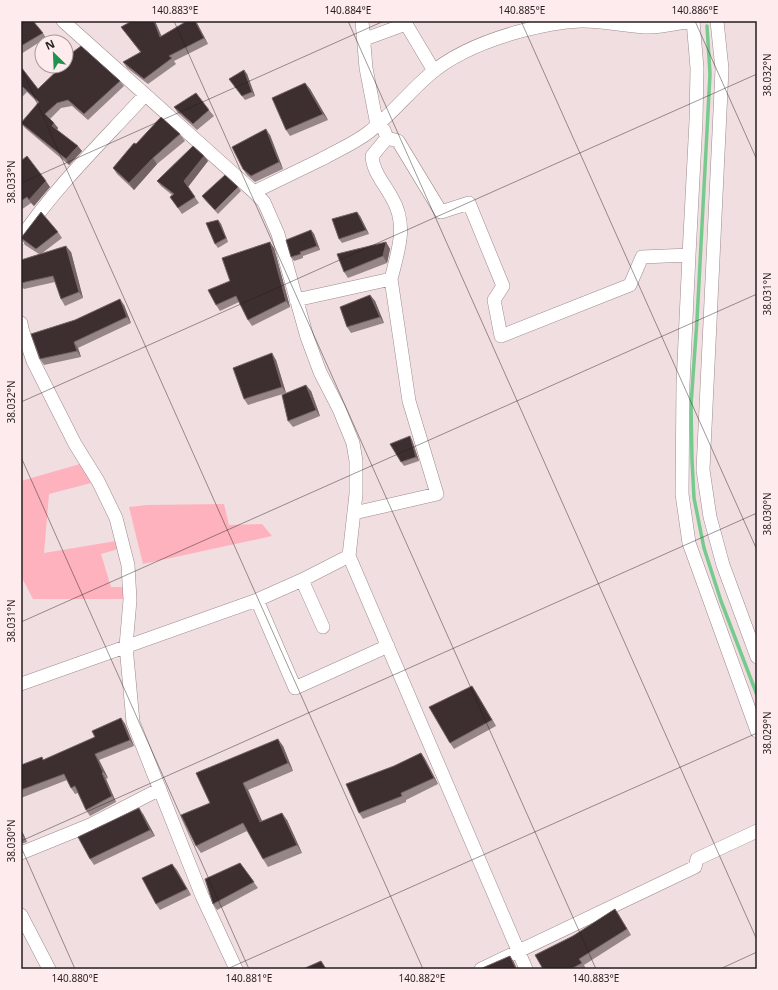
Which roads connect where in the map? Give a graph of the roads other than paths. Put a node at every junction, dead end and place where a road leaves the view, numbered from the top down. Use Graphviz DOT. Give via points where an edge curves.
graph roads {
  1 [pos="63,21"];
  2 [pos="362,21"];
  3 [pos="692,21"];
  4 [pos="717,21"];
  5 [pos="365,39"];
  6 [pos="434,71"];
  7 [pos="145,95"];
  8 [pos="379,124"];
  9 [pos="387,138"];
  10 [pos="254,192"];
  11 [pos="21,238"];
  12 [pos="689,255"];
  13 [pos="391,279"];
  14 [pos="296,300"];
  15 [pos="21,323"];
  16 [pos="354,513"];
  17 [pos="349,556"];
  18 [pos="302,580"];
  19 [pos="257,600"];
  20 [pos="323,627"];
  21 [pos="126,646"];
  22 [pos="388,646"];
  23 [pos="757,657"];
  24 [pos="21,684"];
  25 [pos="757,731"];
  26 [pos="160,789"];
  27 [pos="757,831"];
  28 [pos="21,853"];
  29 [pos="21,915"];
  30 [pos="518,951"];
  31 [pos="50,969"];
  32 [pos="236,969"];
  33 [pos="481,969"];
  34 [pos="526,969"];
  1 -- 7 [label="street"];
  2 -- 5 [label="street"];
  3 -- 6 [label="street" via="657,26 580,21 548,25 490,41 446,62"];
  3 -- 12 [label="street" via="697,68"];
  4 -- 23 [label="street" via="722,69 703,470 710,517 722,564"];
  5 -- 6 [label="street" via="406,24"];
  5 -- 8 [label="street" via="366,68"];
  6 -- 8 [label="street"];
  7 -- 10 [label="street"];
  7 -- 11 [label="street" via="71,176"];
  8 -- 9 [label="street"];
  8 -- 10 [label="street" via="354,143"];
  9 -- 12 [label="street" via="398,141 441,212 469,203 502,286 494,300 501,336 630,285 642,257"];
  9 -- 13 [label="street" via="372,156 373,167 398,212 401,236"];
  10 -- 14 [label="street" via="264,202 278,234"];
  12 -- 25 [label="street" via="683,384 682,494 689,543"];
  13 -- 14 [label="street"];
  13 -- 16 [label="street" via="409,401 437,494"];
  14 -- 16 [label="street" via="320,372 340,409 353,443 356,461"];
  15 -- 21 [label="street" via="33,361 116,518 128,565 130,600"];
  16 -- 17 [label="street"];
  17 -- 18 [label="street"];
  17 -- 22 [label="street"];
  18 -- 19 [label="street"];
  18 -- 20 [label="street"];
  19 -- 21 [label="street"];
  19 -- 22 [label="street" via="295,688"];
  21 -- 24 [label="street"];
  21 -- 26 [label="street" via="133,722"];
  22 -- 30 [label="street"];
  26 -- 28 [label="street" via="90,825"];
  26 -- 32 [label="street" via="202,896"];
  27 -- 30 [label="street" via="697,859 695,867"];
  29 -- 31 [label="street"];
  30 -- 33 [label="street"];
  30 -- 34 [label="street"];
}
